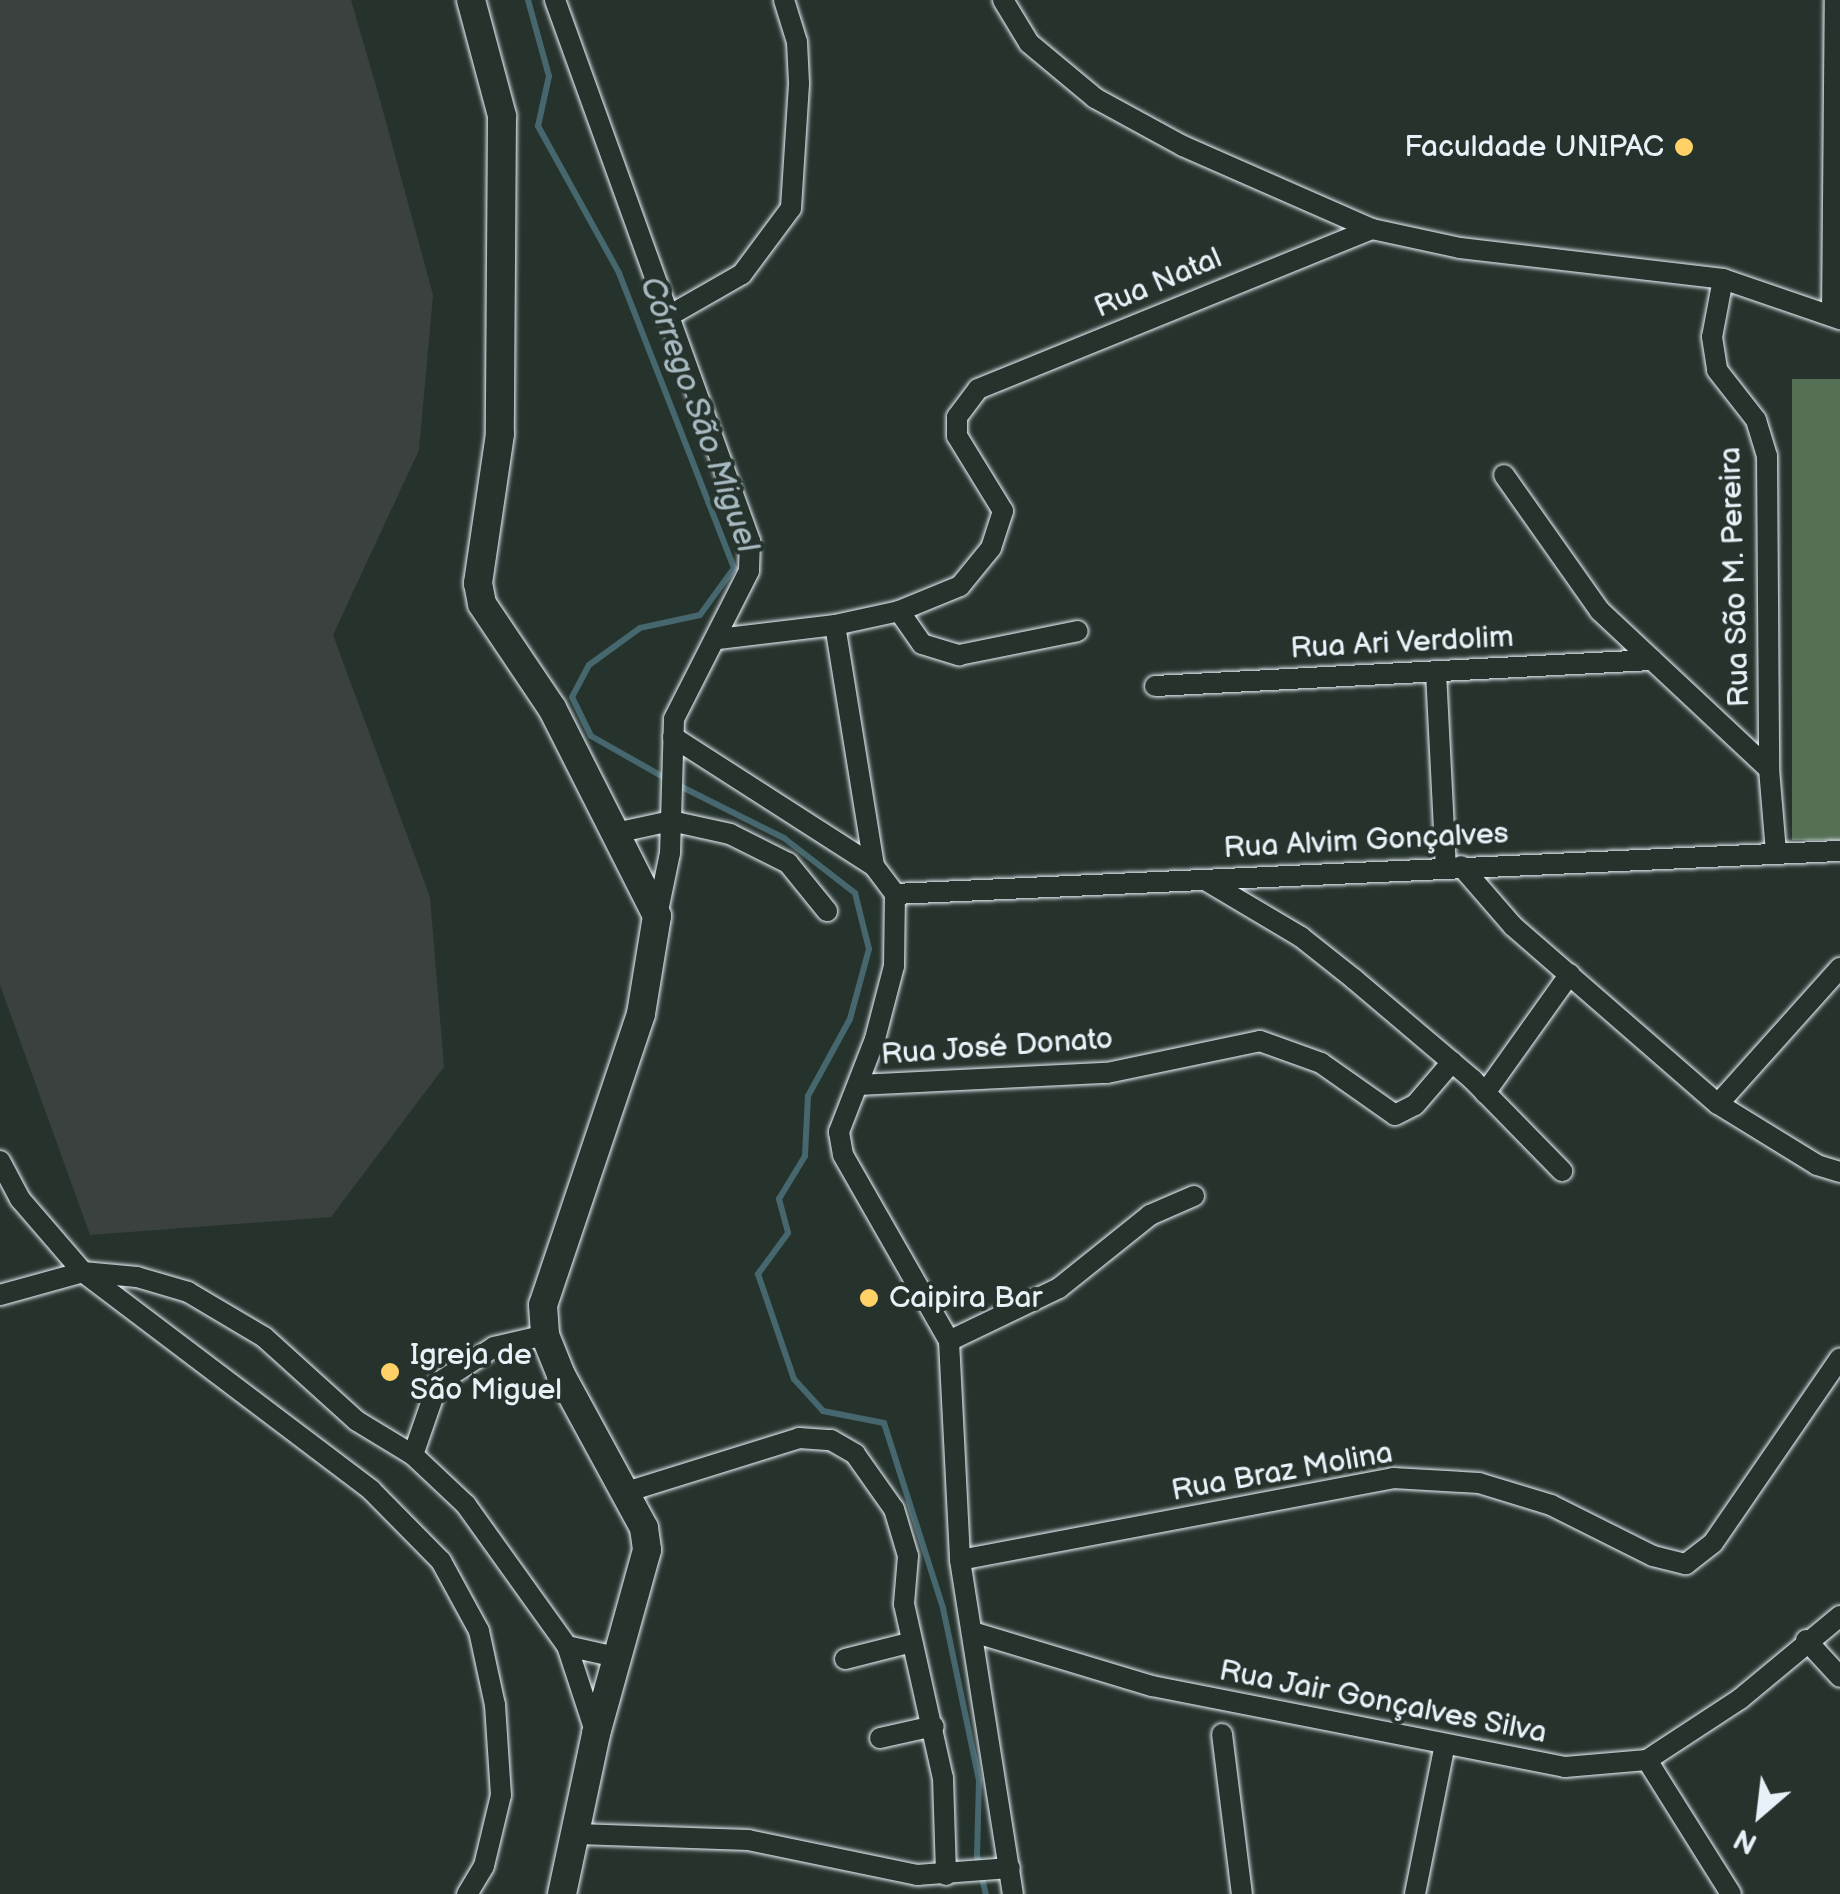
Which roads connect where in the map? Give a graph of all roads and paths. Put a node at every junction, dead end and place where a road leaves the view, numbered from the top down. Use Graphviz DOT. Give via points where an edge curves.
graph roads {
  1 [pos="471,0"];
  2 [pos="555,0"];
  3 [pos="784,0"];
  4 [pos="1003,0"];
  5 [pos="1836,0"];
  6 [pos="1837,39"];
  7 [pos="1837,201"];
  8 [pos="1372,229"];
  9 [pos="1722,279"];
  10 [pos="667,316"];
  11 [pos="1836,318"];
  12 [pos="1504,475"];
  13 [pos="899,610"];
  14 [pos="835,626"];
  15 [pos="1078,631"];
  16 [pos="718,639"];
  17 [pos="1652,660"];
  18 [pos="1436,672"];
  19 [pos="1155,686"];
  20 [pos="673,745"];
  21 [pos="1769,769"];
  22 [pos="671,816"];
  23 [pos="620,832"];
  24 [pos="1840,852"];
  25 [pos="1776,853"];
  26 [pos="874,866"];
  27 [pos="1454,866"];
  28 [pos="1204,880"];
  29 [pos="895,894"];
  30 [pos="827,911"];
  31 [pos="657,916"];
  32 [pos="1840,968"];
  33 [pos="1570,974"];
  34 [pos="1452,1062"];
  35 [pos="858,1085"];
  36 [pos="1486,1093"];
  37 [pos="1718,1104"];
  38 [pos="0,1161"];
  39 [pos="1562,1172"];
  40 [pos="1840,1172"];
  41 [pos="1194,1196"];
  42 [pos="82,1272"];
  43 [pos="0,1295"];
  44 [pos="545,1335"];
  45 [pos="949,1341"];
  46 [pos="1840,1358"];
  47 [pos="413,1455"];
  48 [pos="626,1492"];
  49 [pos="960,1560"];
  50 [pos="1840,1616"];
  51 [pos="976,1633"];
  52 [pos="1806,1640"];
  53 [pos="912,1642"];
  54 [pos="567,1646"];
  55 [pos="616,1657"];
  56 [pos="845,1660"];
  57 [pos="1840,1677"];
  58 [pos="934,1726"];
  59 [pos="596,1734"];
  60 [pos="1222,1734"];
  61 [pos="880,1738"];
  62 [pos="1444,1749"];
  63 [pos="1646,1760"];
  64 [pos="578,1834"];
  65 [pos="1004,1869"];
  66 [pos="951,1874"];
  67 [pos="467,1894"];
  68 [pos="562,1894"];
  69 [pos="1013,1894"];
  70 [pos="1242,1894"];
  71 [pos="1415,1894"];
  72 [pos="1731,1894"];
  1 -- 23 [label="main road" via="502,116 500,434 480,573 482,604 552,708"];
  2 -- 10 [label="street"];
  3 -- 10 [label="street" via="797,42 799,83 791,208 742,274"];
  4 -- 8 [label="street" via="1029,43 1095,98 1183,146"];
  5 -- 6 [label="street"];
  6 -- 7 [label="street"];
  7 -- 11 [label="street"];
  8 -- 9 [label="street" via="1460,248"];
  8 -- 13 [label="street, Rua Natal" via="978,388 957,417 957,436 997,498 1001,526 969,579"];
  9 -- 11 [label="street"];
  9 -- 21 [label="street, Rua São M. Pereira" via="1712,336 1717,370 1756,420 1767,456"];
  10 -- 16 [label="street" via="750,541 748,570"];
  12 -- 17 [label="street" via="1578,586"];
  13 -- 14 [label="street, Rua Natal"];
  13 -- 15 [label="street" via="922,644 959,655"];
  14 -- 16 [label="street, Rua Natal"];
  14 -- 26 [label="street"];
  16 -- 20 [label="street" via="680,701"];
  17 -- 18 [label="street, Rua Ari Verdolim"];
  17 -- 21 [label="street"];
  18 -- 19 [label="street, Rua Ari Verdolim"];
  18 -- 27 [label="street"];
  20 -- 22 [label="street"];
  20 -- 26 [label="street"];
  21 -- 25 [label="street, Rua São M. Pereira"];
  22 -- 23 [label="street"];
  22 -- 30 [label="street" via="766,849 812,885"];
  22 -- 31 [label="street"];
  23 -- 31 [label="main road"];
  24 -- 25 [label="street, Rua Alvim Gonçalves"];
  25 -- 27 [label="street, Rua Alvim Gonçalves"];
  26 -- 29 [label="street"];
  27 -- 28 [label="street, Rua Alvim Gonçalves"];
  27 -- 33 [label="street"];
  28 -- 29 [label="street, Rua Alvim Gonçalves"];
  28 -- 34 [label="street" via="1301,937"];
  29 -- 35 [label="street" via="894,966"];
  31 -- 44 [label="main road" via="651,976 551,1273"];
  32 -- 37 [label="street"];
  33 -- 36 [label="street"];
  33 -- 37 [label="street"];
  34 -- 35 [label="street, Rua José Donato" via="1415,1106 1395,1115 1322,1063 1260,1041 1107,1073"];
  34 -- 36 [label="street"];
  35 -- 45 [label="street" via="840,1132 842,1154"];
  36 -- 39 [label="street"];
  37 -- 40 [label="street" via="1816,1166"];
  38 -- 42 [label="street" via="20,1199"];
  41 -- 45 [label="street" via="1150,1215 1059,1288"];
  42 -- 43 [label="street"];
  42 -- 47 [label="street" via="138,1277 229,1312 356,1420"];
  42 -- 67 [label="street" via="371,1490 441,1561 479,1631 495,1705 501,1794 484,1866"];
  44 -- 47 [label="street" via="494,1347 438,1383"];
  44 -- 48 [label="main road"];
  45 -- 49 [label="street"];
  46 -- 49 [label="street, Rua Braz Molina" via="1713,1543 1686,1564 1673,1564 1551,1505 1479,1484 1393,1478"];
  47 -- 54 [label="street" via="509,1558"];
  48 -- 53 [label="street" via="798,1438 831,1440 855,1454 894,1509 908,1556 904,1604"];
  48 -- 55 [label="main road" via="647,1550"];
  49 -- 51 [label="street"];
  50 -- 52 [label="street, Rua Jair Gonçalves Silva"];
  51 -- 62 [label="street, Rua Jair Gonçalves Silva" via="1152,1686"];
  51 -- 65 [label="street"];
  52 -- 57 [label="street"];
  52 -- 63 [label="street, Rua Jair Gonçalves Silva" via="1740,1700"];
  53 -- 56 [label="street"];
  53 -- 58 [label="street"];
  54 -- 55 [label="street"];
  54 -- 59 [label="street"];
  55 -- 59 [label="main road"];
  58 -- 61 [label="street"];
  58 -- 66 [label="street"];
  59 -- 64 [label="main road"];
  60 -- 70 [label="street"];
  62 -- 63 [label="street, Rua Jair Gonçalves Silva" via="1565,1768"];
  62 -- 71 [label="street"];
  63 -- 72 [label="street"];
  64 -- 66 [label="street" via="748,1840 918,1875"];
  64 -- 68 [label="main road"];
  65 -- 66 [label="street"];
  65 -- 69 [label="street"];
}
